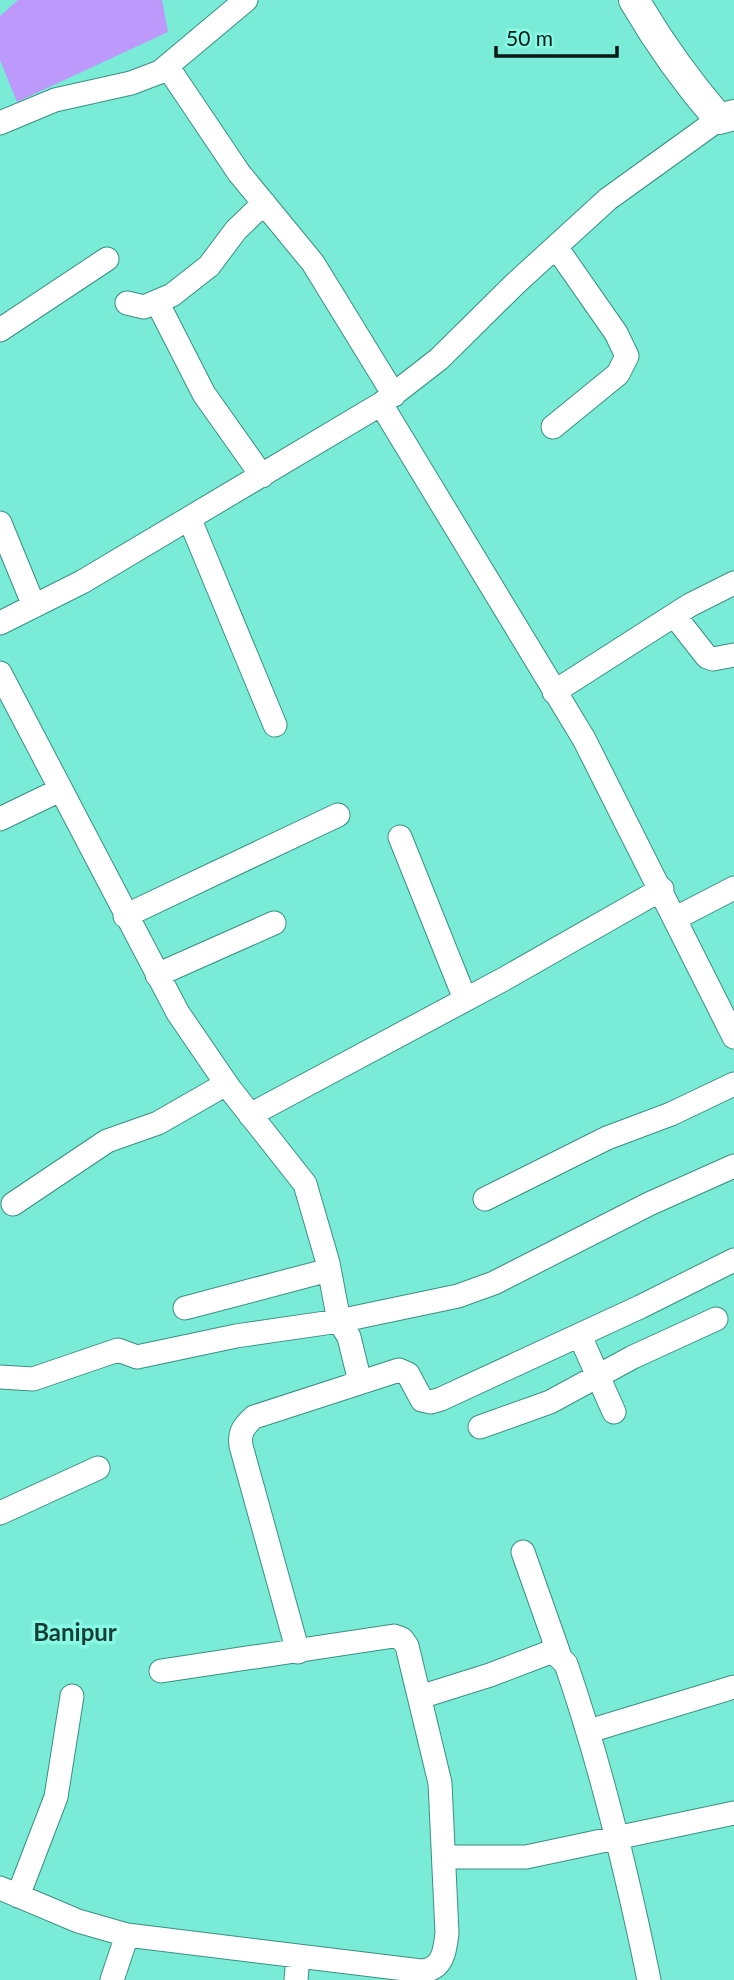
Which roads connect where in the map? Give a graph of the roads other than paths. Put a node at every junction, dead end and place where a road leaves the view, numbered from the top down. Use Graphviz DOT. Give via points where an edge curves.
graph roads {
  1 [pos="246,0"];
  2 [pos="634,0"];
  3 [pos="167,66"];
  4 [pos="726,117"];
  5 [pos="0,122"];
  6 [pos="264,203"];
  7 [pos="556,247"];
  8 [pos="107,259"];
  9 [pos="157,302"];
  10 [pos="127,303"];
  11 [pos="0,330"];
  12 [pos="387,400"];
  13 [pos="552,427"];
  14 [pos="262,476"];
  15 [pos="190,520"];
  16 [pos="0,523"];
  17 [pos="734,583"];
  18 [pos="34,606"];
  19 [pos="674,615"];
  20 [pos="0,623"];
  21 [pos="734,655"];
  22 [pos="0,673"];
  23 [pos="554,692"];
  24 [pos="275,725"];
  25 [pos="60,790"];
  26 [pos="338,815"];
  27 [pos="0,819"];
  28 [pos="400,837"];
  29 [pos="734,888"];
  30 [pos="662,889"];
  31 [pos="125,916"];
  32 [pos="676,918"];
  33 [pos="274,923"];
  34 [pos="157,975"];
  35 [pos="725,996"];
  36 [pos="465,999"];
  37 [pos="734,1037"];
  38 [pos="226,1084"];
  39 [pos="734,1084"];
  40 [pos="250,1115"];
  41 [pos="734,1166"];
  42 [pos="485,1199"];
  43 [pos="13,1204"];
  44 [pos="734,1260"];
  45 [pos="329,1270"];
  46 [pos="185,1308"];
  47 [pos="716,1319"];
  48 [pos="339,1321"];
  49 [pos="580,1336"];
  50 [pos="0,1377"];
  51 [pos="598,1377"];
  52 [pos="360,1382"];
  53 [pos="614,1412"];
  54 [pos="480,1427"];
  55 [pos="98,1468"];
  56 [pos="0,1513"];
  57 [pos="523,1552"];
  58 [pos="298,1652"];
  59 [pos="559,1654"];
  60 [pos="161,1671"];
  61 [pos="734,1687"];
  62 [pos="72,1696"];
  63 [pos="420,1697"];
  64 [pos="589,1731"];
  65 [pos="734,1813"];
  66 [pos="619,1839"];
  67 [pos="444,1857"];
  68 [pos="9,1892"];
  69 [pos="127,1935"];
  70 [pos="298,1956"];
  71 [pos="112,1980"];
  72 [pos="296,1980"];
  73 [pos="649,1980"];
  1 -- 3 [label="street"];
  2 -- 4 [label="main road" via="663,51"];
  3 -- 5 [label="street" via="131,83 55,100"];
  3 -- 6 [label="street"];
  4 -- 7 [label="street" via="608,200"];
  6 -- 9 [label="street" via="209,266"];
  6 -- 12 [label="street" via="324,278"];
  7 -- 12 [label="street" via="439,359"];
  7 -- 13 [label="street" via="627,356 618,374"];
  8 -- 11 [label="street"];
  9 -- 10 [label="street" via="144,307"];
  9 -- 14 [label="street" via="204,394"];
  12 -- 14 [label="street"];
  12 -- 23 [label="street"];
  14 -- 15 [label="street"];
  15 -- 18 [label="street"];
  15 -- 24 [label="street"];
  16 -- 18 [label="street"];
  17 -- 19 [label="street"];
  18 -- 20 [label="street"];
  19 -- 21 [label="street" via="707,657"];
  19 -- 23 [label="street"];
  22 -- 25 [label="street"];
  23 -- 30 [label="street" via="584,739"];
  25 -- 27 [label="street"];
  25 -- 31 [label="street"];
  26 -- 31 [label="street"];
  28 -- 36 [label="street"];
  29 -- 32 [label="street"];
  30 -- 32 [label="street"];
  30 -- 36 [label="street"];
  31 -- 34 [label="street"];
  32 -- 35 [label="street"];
  33 -- 34 [label="street"];
  34 -- 38 [label="street"];
  35 -- 37 [label="street"];
  36 -- 40 [label="street"];
  38 -- 40 [label="street"];
  38 -- 43 [label="street" via="158,1123 107,1141"];
  39 -- 42 [label="street" via="607,1138"];
  40 -- 45 [label="street" via="305,1184"];
  41 -- 48 [label="street" via="494,1283 458,1296"];
  44 -- 49 [label="street"];
  45 -- 46 [label="street"];
  45 -- 48 [label="street"];
  47 -- 51 [label="street"];
  48 -- 50 [label="street" via="137,1357 118,1350 40,1377"];
  48 -- 52 [label="street" via="349,1337"];
  49 -- 51 [label="street"];
  49 -- 52 [label="street" via="431,1402 422,1399 408,1374 399,1370"];
  51 -- 53 [label="street"];
  51 -- 54 [label="street" via="525,1413"];
  52 -- 58 [label="street" via="254,1418 240,1436"];
  55 -- 56 [label="street"];
  57 -- 59 [label="street"];
  58 -- 60 [label="street"];
  58 -- 63 [label="street" via="394,1636 407,1646"];
  59 -- 63 [label="street" via="542,1654"];
  59 -- 64 [label="street"];
  61 -- 64 [label="street"];
  62 -- 68 [label="street" via="56,1797"];
  63 -- 67 [label="street" via="440,1783"];
  64 -- 66 [label="street"];
  65 -- 66 [label="street"];
  66 -- 67 [label="street" via="526,1857"];
  66 -- 73 [label="street"];
  67 -- 70 [label="street" via="445,1955 431,1971"];
  68 -- 69 [label="street" via="78,1922"];
  69 -- 70 [label="street"];
  69 -- 71 [label="street"];
  70 -- 72 [label="street"];
}
